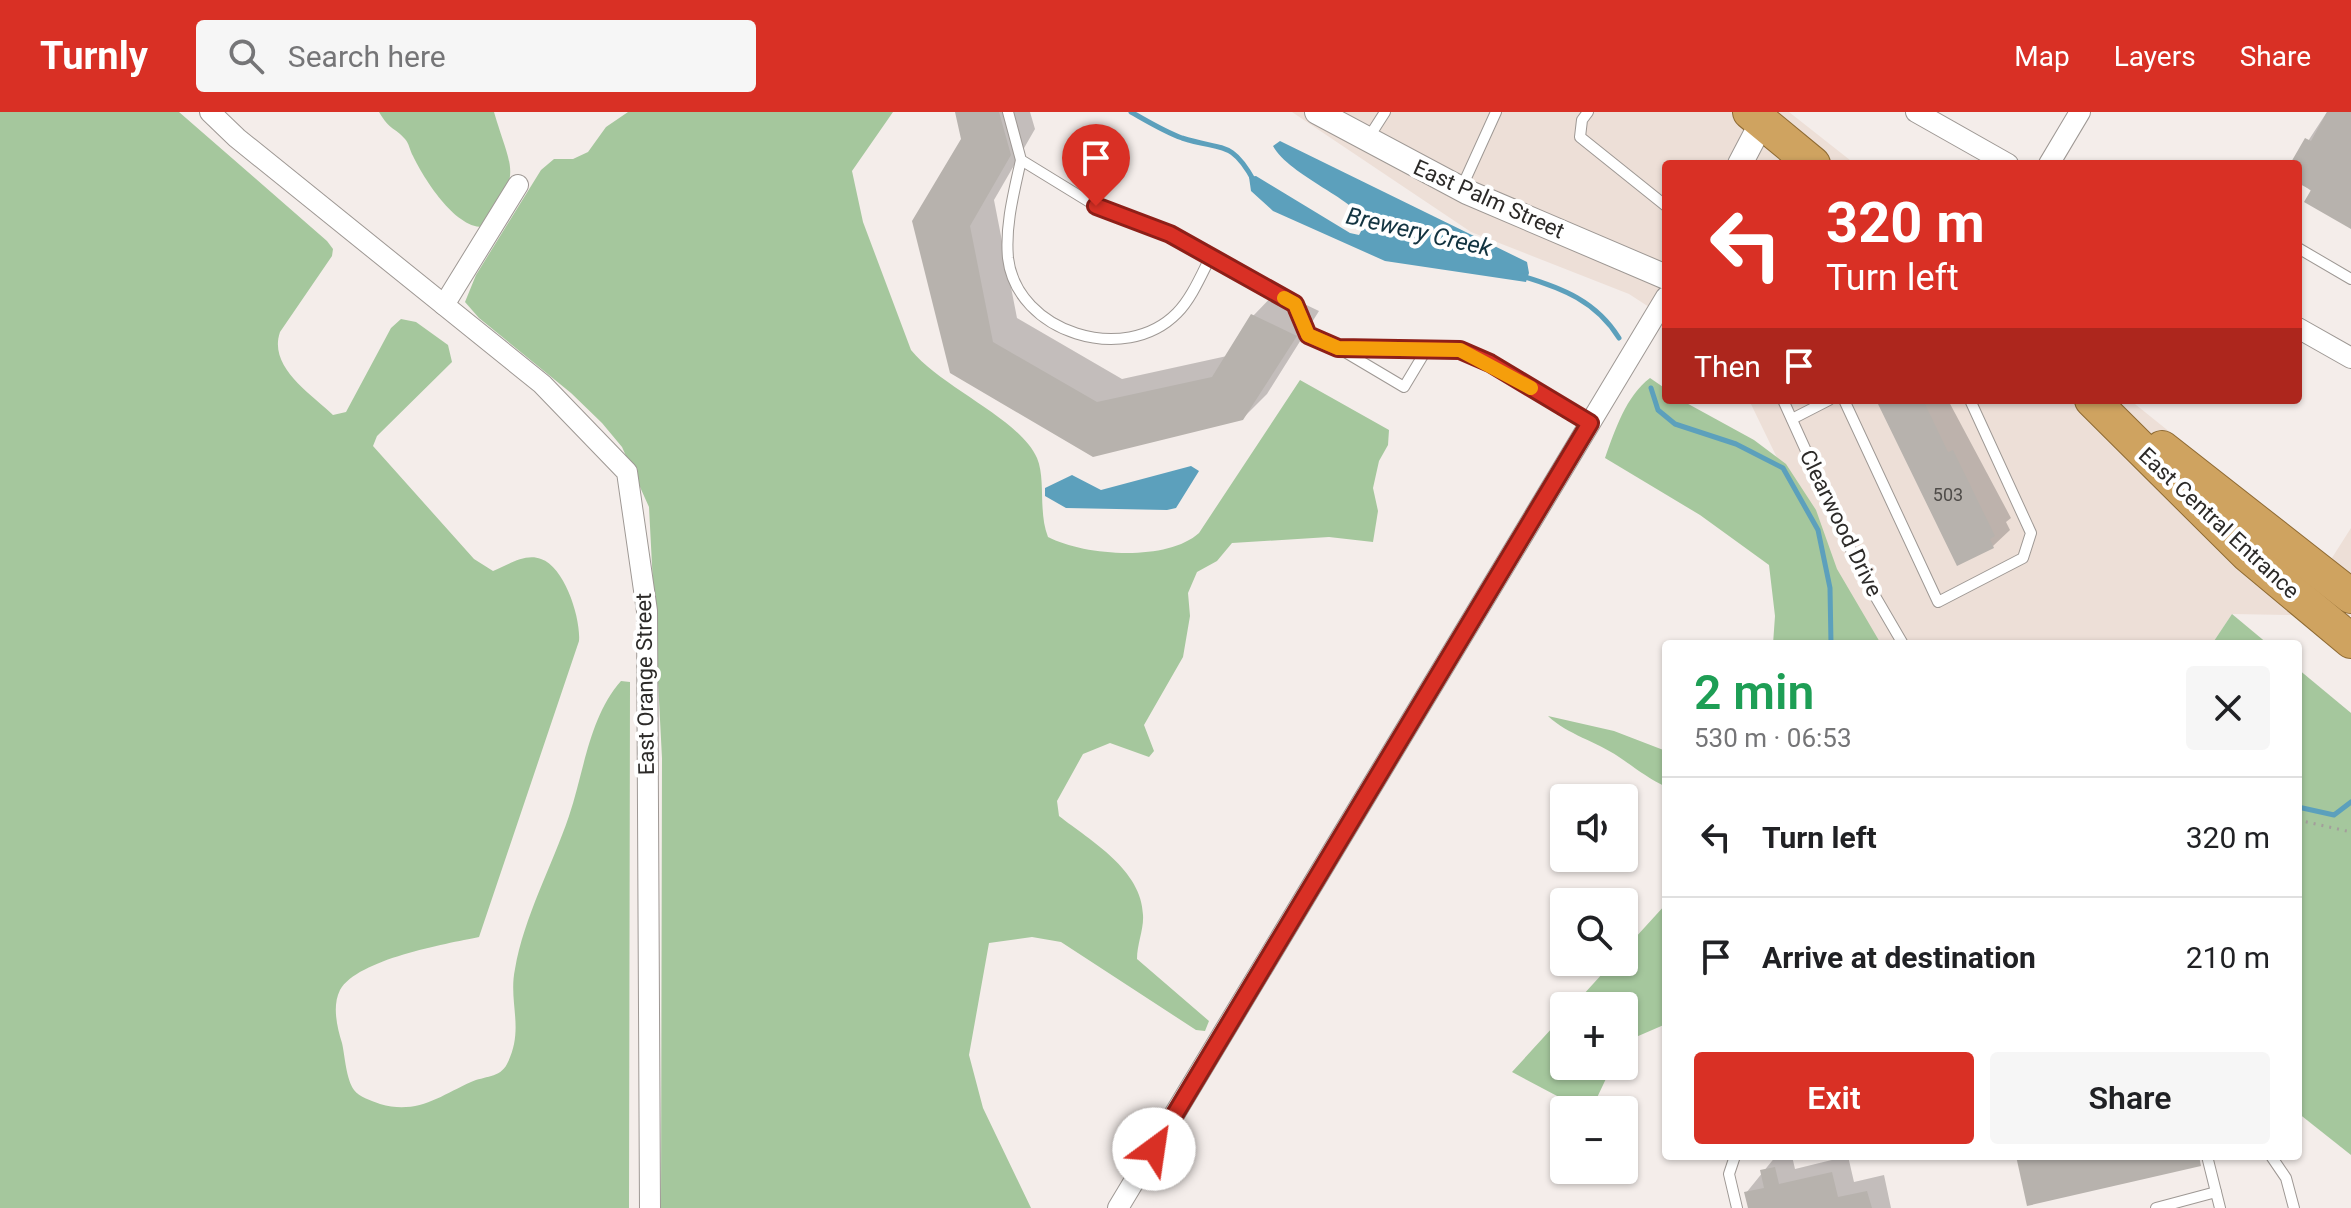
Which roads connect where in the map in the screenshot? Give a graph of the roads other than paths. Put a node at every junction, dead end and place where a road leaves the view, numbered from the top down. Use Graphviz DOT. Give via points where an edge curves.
graph roads {
  1 [pos="210,112"];
  2 [pos="1008,112"];
  3 [pos="1317,112"];
  4 [pos="1385,112"];
  5 [pos="1496,112"];
  6 [pos="1588,112"];
  7 [pos="1916,112"];
  8 [pos="2080,112"];
  9 [pos="1760,115"];
  10 [pos="1367,141"];
  11 [pos="1021,160"];
  12 [pos="1742,160"];
  13 [pos="1809,160"];
  14 [pos="2001,160"];
  15 [pos="2051,160"];
  16 [pos="518,185"];
  17 [pos="1461,189"];
  18 [pos="1662,203"];
  19 [pos="2302,250"];
  20 [pos="1212,254"];
  21 [pos="1662,275"];
  22 [pos="2351,279"];
  23 [pos="1662,304"];
  24 [pos="444,305"];
  25 [pos="2302,330"];
  26 [pos="1338,348"];
  27 [pos="1425,352"];
  28 [pos="2349,352"];
  29 [pos="1785,404"];
  30 [pos="1821,404"];
  31 [pos="1846,404"];
  32 [pos="1972,404"];
  33 [pos="2097,404"];
  34 [pos="2099,404"];
  35 [pos="1792,419"];
  36 [pos="1590,423"];
  37 [pos="2351,596"];
  38 [pos="1901,640"];
  39 [pos="2351,641"];
  40 [pos="1734,1160"];
  41 [pos="2208,1160"];
  42 [pos="2274,1160"];
  43 [pos="2216,1192"];
  44 [pos="650,1208"];
  45 [pos="1118,1208"];
  46 [pos="1737,1208"];
  47 [pos="2156,1208"];
  48 [pos="2220,1208"];
  49 [pos="2294,1208"];
  1 -- 24 [label="street, East Orange Street"];
  2 -- 11 [label="lane"];
  3 -- 10 [label="street, East Palm Street"];
  4 -- 10 [label="lane"];
  5 -- 17 [label="lane"];
  6 -- 18 [label="lane" via="1580,137"];
  7 -- 14 [label="street"];
  8 -- 15 [label="street"];
  9 -- 12 [label="street"];
  9 -- 13 [label="highway"];
  10 -- 17 [label="street, East Palm Street"];
  11 -- 20 [label="lane" via="1096,206"];
  11 -- 20 [label="lane" via="1009,217 1008,260 1025,301 1059,329 1103,339 1147,331 1177,313"];
  16 -- 24 [label="street"];
  17 -- 21 [label="street, East Palm Street"];
  19 -- 22 [label="lane"];
  20 -- 26 [label="lane" via="1295,304 1308,335"];
  23 -- 36 [label="street"];
  24 -- 44 [label="street, East Orange Street" via="542,384 627,472 647,611"];
  25 -- 28 [label="street"];
  26 -- 27 [label="lane"];
  26 -- 27 [label="lane" via="1404,387"];
  27 -- 36 [label="lane" via="1460,350"];
  29 -- 35 [label="lane, Clearwood Drive"];
  30 -- 35 [label="lane"];
  31 -- 32 [label="lane" via="1938,602 2023,558 2031,541"];
  33 -- 39 [label="highway, East Central Entrance" via="2248,555"];
  34 -- 37 [label="highway, East Central Entrance" via="2190,467"];
  35 -- 38 [label="lane, Clearwood Drive" via="1861,572"];
  36 -- 45 [label="street"];
  40 -- 46 [label="lane" via="1729,1174"];
  41 -- 43 [label="lane"];
  42 -- 49 [label="lane" via="2286,1178"];
  43 -- 47 [label="lane"];
  43 -- 48 [label="lane"];
}
